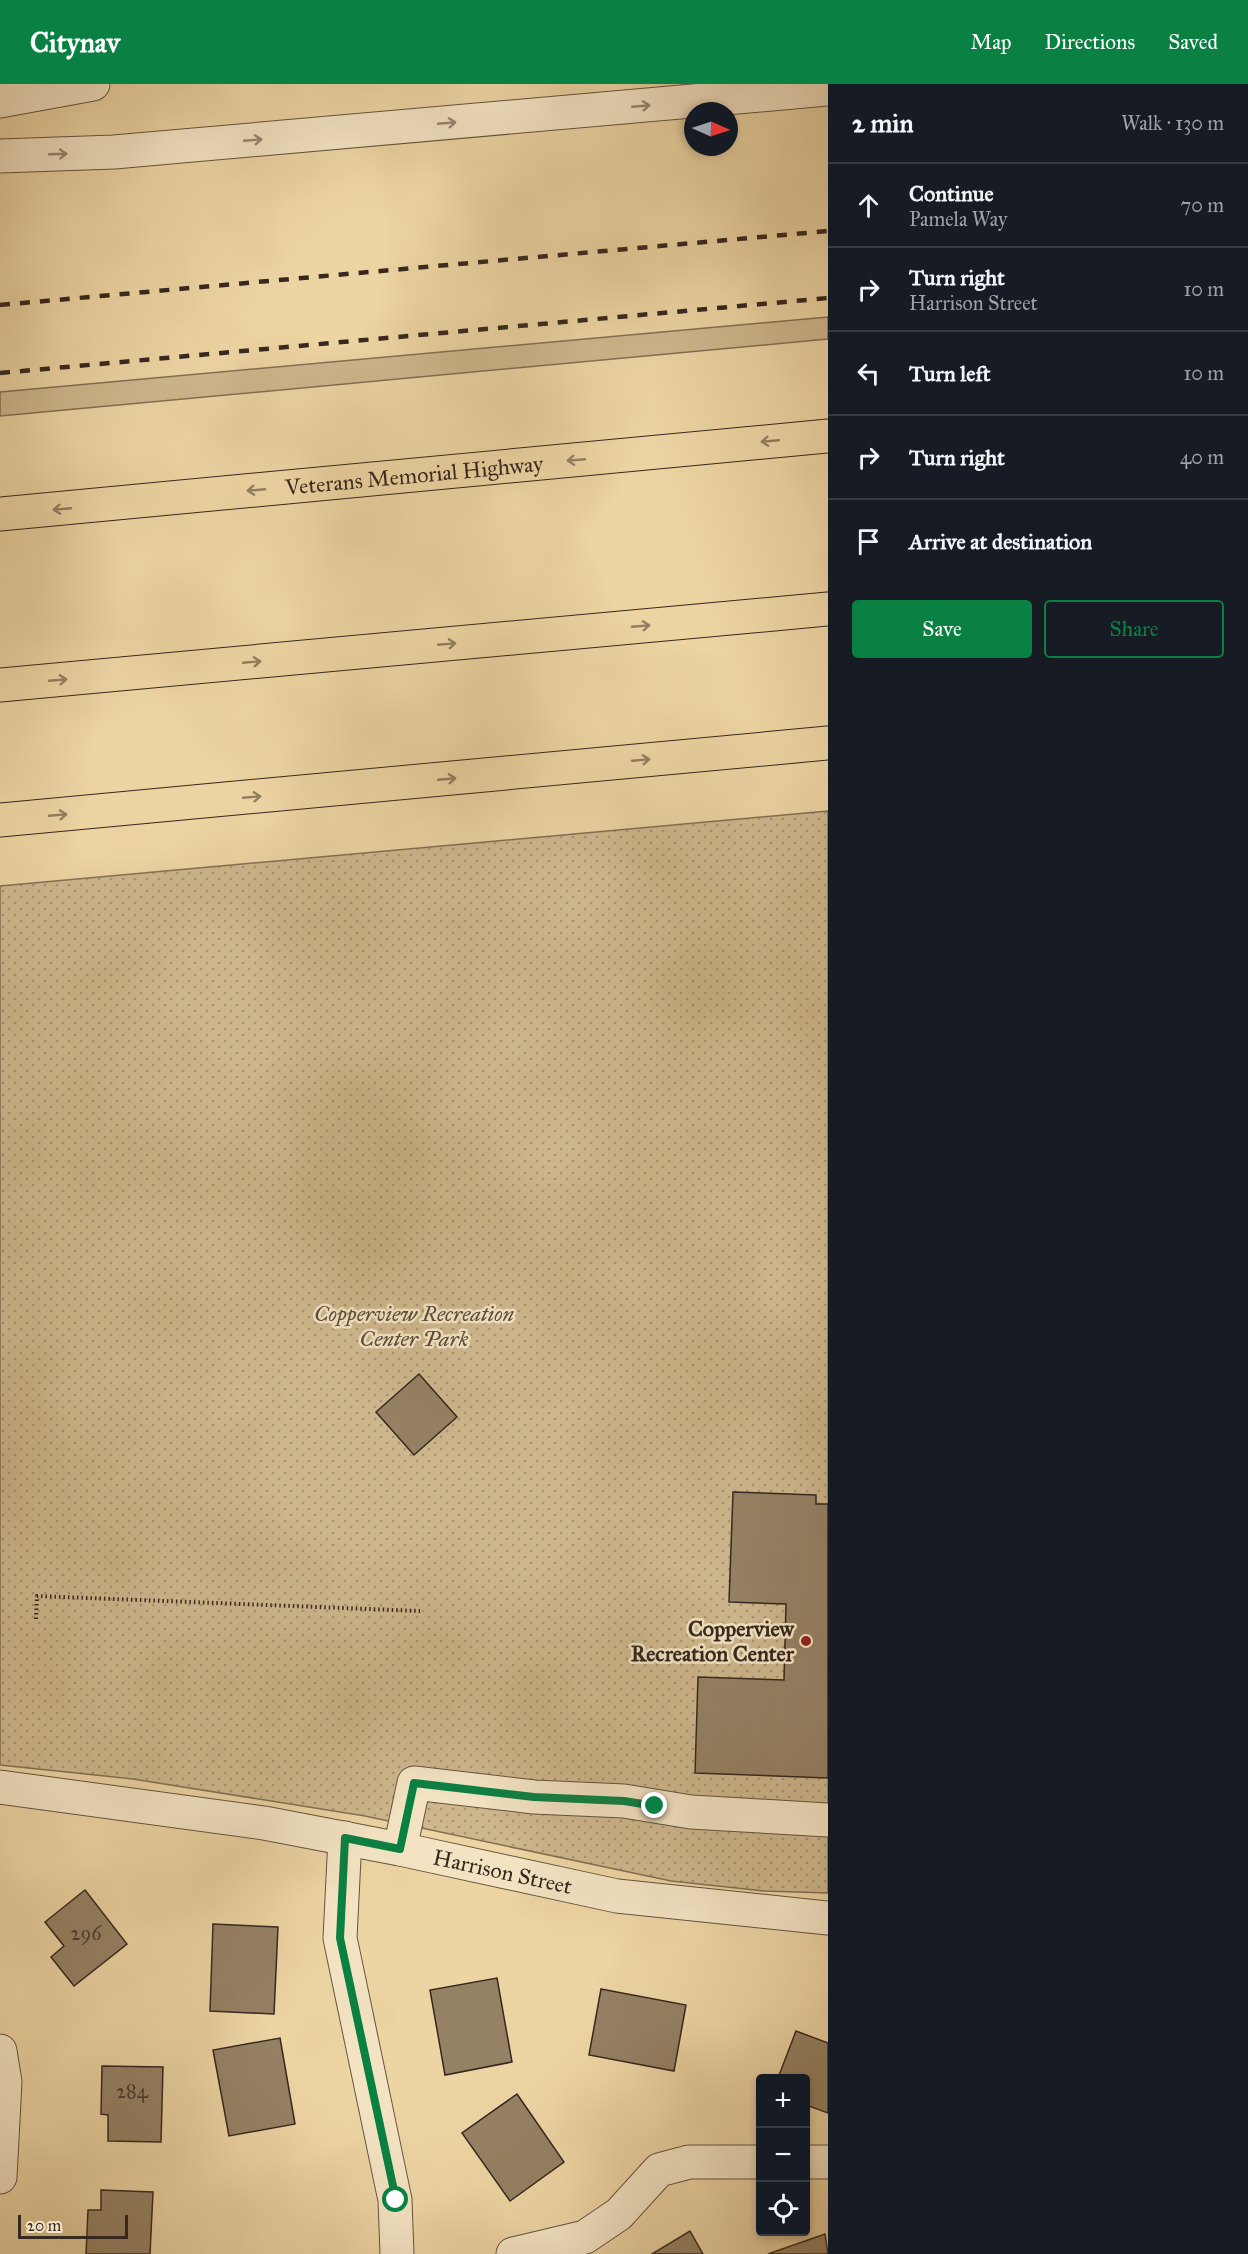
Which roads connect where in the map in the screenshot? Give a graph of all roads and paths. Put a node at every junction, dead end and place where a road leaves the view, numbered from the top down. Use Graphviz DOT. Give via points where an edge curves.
graph roads {
  1 [pos="93,84"];
  2 [pos="828,89"];
  3 [pos="0,100"];
  4 [pos="0,156"];
  5 [pos="828,436"];
  6 [pos="0,514"];
  7 [pos="828,609"];
  8 [pos="0,685"];
  9 [pos="828,743"];
  10 [pos="0,820"];
  11 [pos="420,1611"];
  12 [pos="36,1619"];
  13 [pos="0,1786"];
  14 [pos="828,1820"];
  15 [pos="345,1838"];
  16 [pos="400,1849"];
  17 [pos="828,1918"];
  18 [pos="0,2051"];
  19 [pos="756,2162"];
  20 [pos="810,2162"];
  21 [pos="828,2162"];
  22 [pos="0,2177"];
  23 [pos="397,2254"];
  24 [pos="513,2254"];
  1 -- 3 [label="street"];
  4 -- 2 [label="street, one-way" via="114,152"];
  5 -- 6 [label="highway, Veterans Memorial Highway, one-way"];
  8 -- 7 [label="highway, one-way"];
  10 -- 9 [label="highway, one-way"];
  11 -- 12 [label="path" via="37,1596"];
  13 -- 15 [label="street, Harrison Street"];
  14 -- 16 [label="street" via="691,1812 624,1801 534,1797 414,1783"];
  15 -- 16 [label="street, Harrison Street"];
  15 -- 23 [label="street" via="340,1938 396,2200"];
  16 -- 17 [label="street, Harrison Street" via="617,1896"];
  18 -- 22 [label="street" via="5,2082"];
  19 -- 24 [label="street" via="688,2162 659,2170 620,2214 585,2237"];
  20 -- 21 [label="street"];
}
